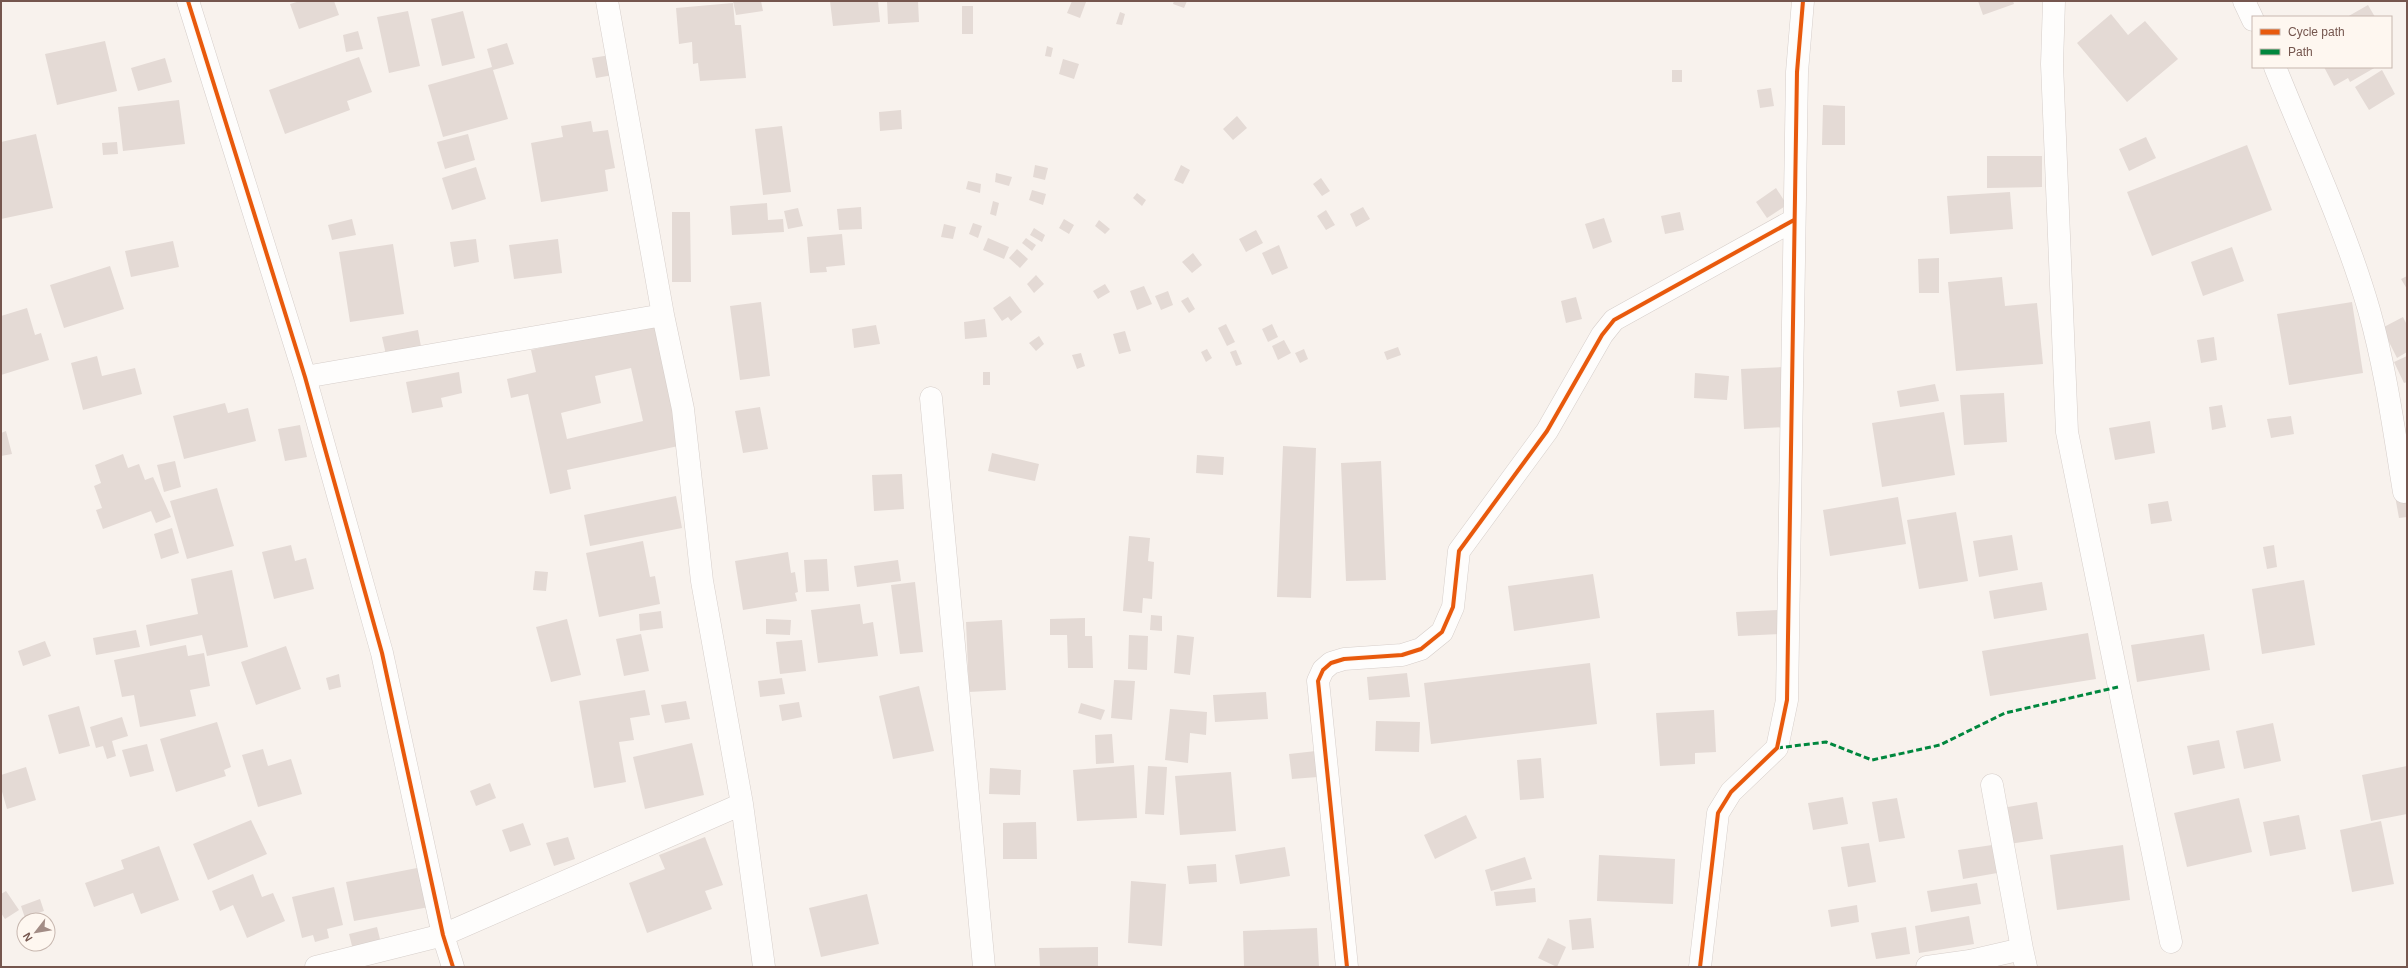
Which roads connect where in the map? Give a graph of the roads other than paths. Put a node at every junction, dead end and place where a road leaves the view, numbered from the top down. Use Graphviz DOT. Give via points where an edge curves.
graph roads {
  1 [pos="607,1"];
  2 [pos="1803,1"];
  3 [pos="2054,1"];
  4 [pos="2244,1"];
  5 [pos="187,4"];
  6 [pos="2252,18"];
  7 [pos="2275,68"];
  8 [pos="1794,220"];
  9 [pos="663,315"];
  10 [pos="304,377"];
  11 [pos="931,398"];
  12 [pos="2404,492"];
  13 [pos="1992,785"];
  14 [pos="742,804"];
  15 [pos="443,935"];
  16 [pos="2171,942"];
  17 [pos="2024,958"];
  18 [pos="316,967"];
  19 [pos="453,967"];
  20 [pos="764,967"];
  21 [pos="984,967"];
  22 [pos="1347,967"];
  23 [pos="1700,967"];
  24 [pos="1927,967"];
  1 -- 9 [label="street"];
  2 -- 8 [label="street" via="1797,72"];
  3 -- 16 [label="street" via="2052,64 2067,432"];
  4 -- 6 [label="street"];
  5 -- 10 [label="street"];
  7 -- 12 [label="street" via="2338,222 2369,310 2393,412"];
  8 -- 22 [label="street" via="1614,320 1602,335 1547,431 1459,551 1453,607 1442,632 1421,649 1402,655 1344,659 1332,663 1323,670 1318,681"];
  8 -- 23 [label="street" via="1787,700 1777,748 1731,792 1718,813"];
  9 -- 10 [label="street"];
  9 -- 14 [label="street" via="683,409 702,581"];
  10 -- 15 [label="street" via="382,653"];
  11 -- 21 [label="street"];
  13 -- 17 [label="street"];
  14 -- 15 [label="street"];
  14 -- 20 [label="street"];
  15 -- 18 [label="street"];
  15 -- 19 [label="street"];
  17 -- 24 [label="street" via="1970,961"];
}
